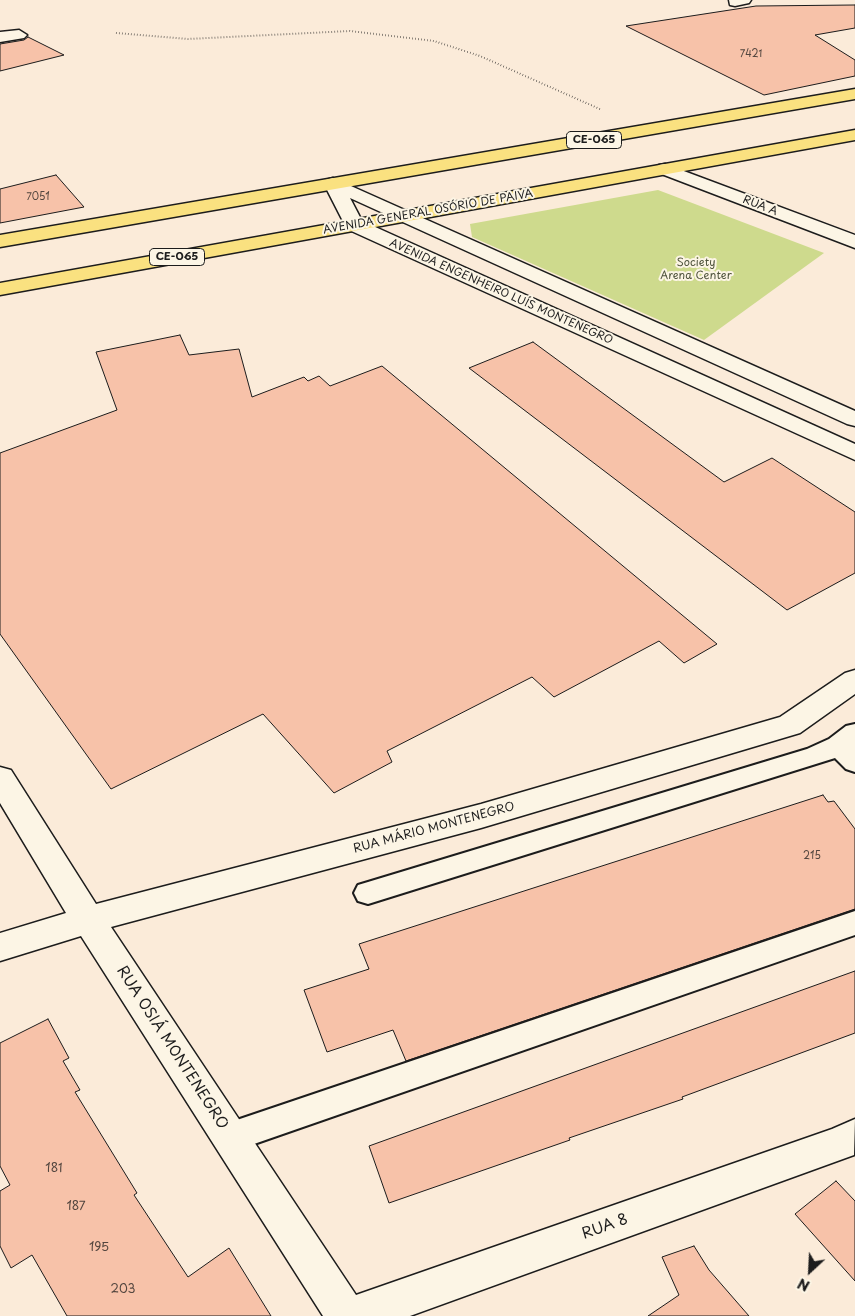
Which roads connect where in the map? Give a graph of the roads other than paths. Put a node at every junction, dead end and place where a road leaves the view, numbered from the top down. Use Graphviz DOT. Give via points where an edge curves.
graph roads {
  1 [pos="19,35"];
  2 [pos="0,37"];
  3 [pos="855,94"];
  4 [pos="855,135"];
  5 [pos="665,169"];
  6 [pos="333,184"];
  7 [pos="401,216"];
  8 [pos="354,225"];
  9 [pos="0,241"];
  10 [pos="855,242"];
  11 [pos="0,289"];
  12 [pos="855,419"];
  13 [pos="855,452"];
  14 [pos="855,680"];
  15 [pos="849,747"];
  16 [pos="0,778"];
  17 [pos="368,892"];
  18 [pos="88,920"];
  19 [pos="855,923"];
  20 [pos="0,947"];
  21 [pos="231,1137"];
  22 [pos="850,1145"];
  23 [pos="346,1316"];
  24 [pos="354,1316"];
  1 -- 2 [label="street"];
  3 -- 6 [label="main road, CE-065"];
  4 -- 5 [label="main road, AVENIDA GENERAL OSÓRIO DE PAIVA / CE-065"];
  5 -- 7 [label="main road, AVENIDA GENERAL OSÓRIO DE PAIVA / CE-065"];
  5 -- 10 [label="street, RUA A"];
  6 -- 7 [label="street"];
  6 -- 8 [label="street"];
  6 -- 9 [label="main road, CE-065"];
  7 -- 8 [label="main road, AVENIDA GENERAL OSÓRIO DE PAIVA / CE-065"];
  7 -- 12 [label="street"];
  8 -- 11 [label="main road, AVENIDA GENERAL OSÓRIO DE PAIVA / CE-065"];
  8 -- 13 [label="street, AVENIDA ENGENHEIRO LUÍS MONTENEGRO"];
  14 -- 18 [label="street, RUA MÁRIO MONTENEGRO" via="790,725 481,816"];
  15 -- 17 [label="lane"];
  16 -- 18 [label="street, RUA OSIÁ MONTENEGRO"];
  18 -- 20 [label="street, RUA MÁRIO MONTENEGRO"];
  18 -- 21 [label="street, RUA OSIÁ MONTENEGRO"];
  19 -- 21 [label="lane"];
  21 -- 23 [label="street, RUA OSIÁ MONTENEGRO"];
  22 -- 24 [label="street, RUA 8"];
}
